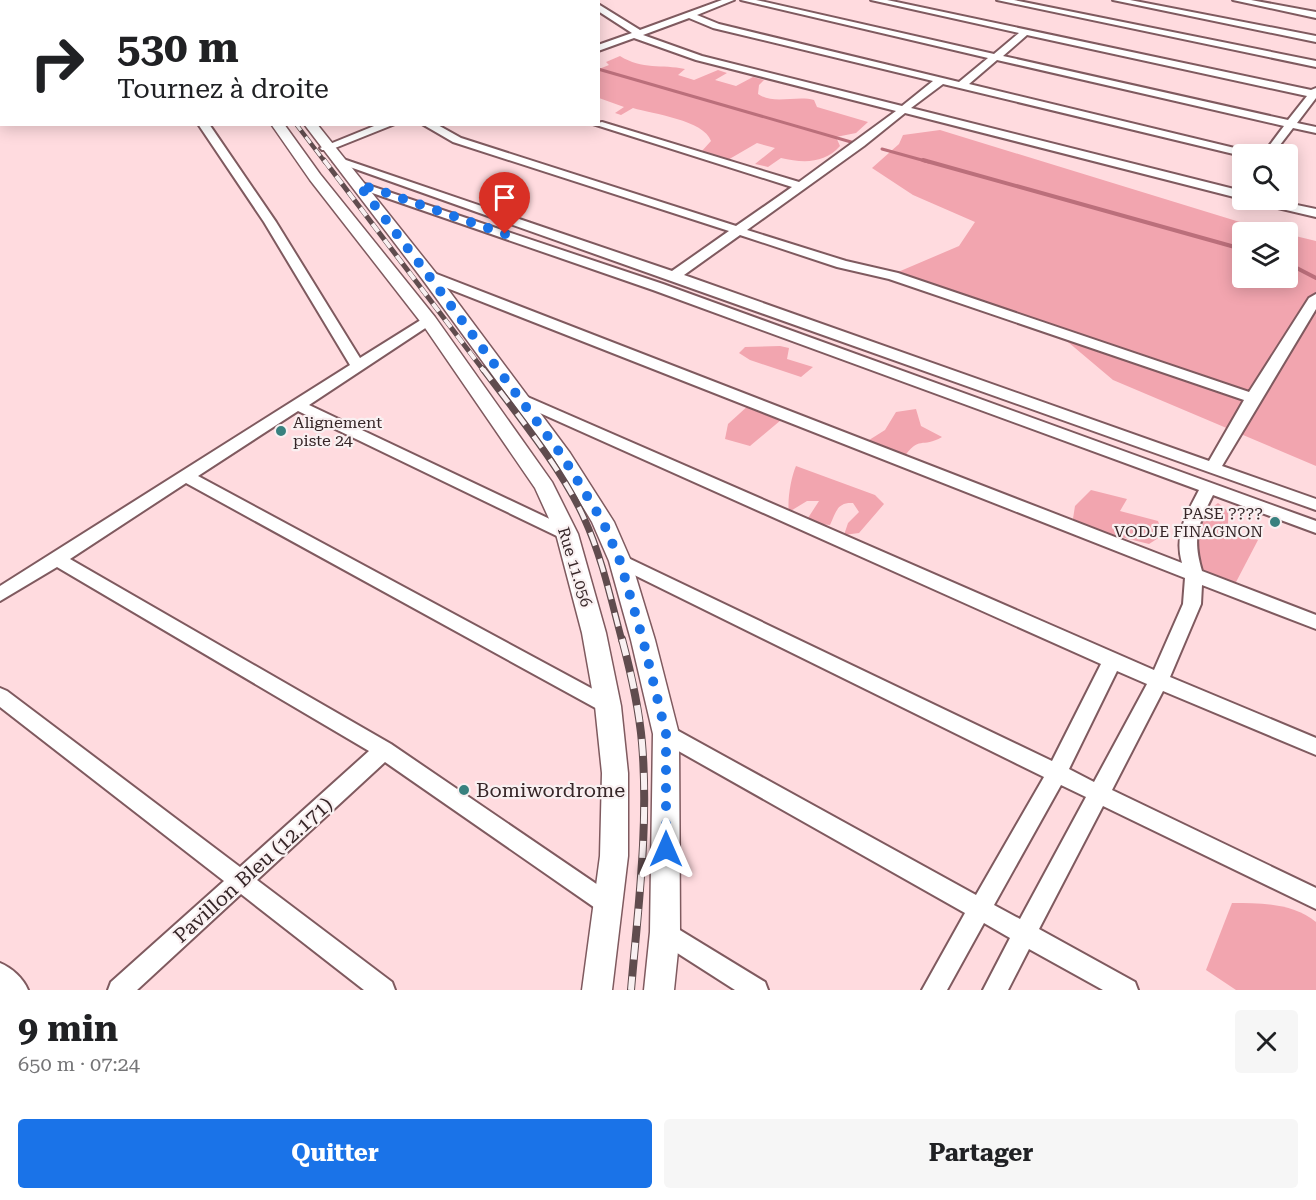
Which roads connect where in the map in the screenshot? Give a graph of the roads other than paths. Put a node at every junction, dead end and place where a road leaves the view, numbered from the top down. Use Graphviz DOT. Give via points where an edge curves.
graph roads {
  1 [pos="730,0"];
  2 [pos="745,0"];
  3 [pos="875,0"];
  4 [pos="1000,0"];
  5 [pos="1117,0"];
  6 [pos="1237,0"];
  7 [pos="601,4"];
  8 [pos="689,15"];
  9 [pos="1316,15"];
  10 [pos="1026,33"];
  11 [pos="637,34"];
  12 [pos="1316,39"];
  13 [pos="600,47"];
  14 [pos="996,57"];
  15 [pos="1316,64"];
  16 [pos="941,80"];
  17 [pos="961,85"];
  18 [pos="1315,93"];
  19 [pos="903,110"];
  20 [pos="600,125"];
  21 [pos="1291,125"];
  22 [pos="204,126"];
  23 [pos="278,126"];
  24 [pos="311,126"];
  25 [pos="386,126"];
  26 [pos="431,126"];
  27 [pos="1316,130"];
  28 [pos="1276,144"];
  29 [pos="1232,150"];
  30 [pos="333,155"];
  31 [pos="359,185"];
  32 [pos="800,186"];
  33 [pos="1232,191"];
  34 [pos="1298,209"];
  35 [pos="1316,213"];
  36 [pos="738,230"];
  37 [pos="429,276"];
  38 [pos="674,276"];
  39 [pos="1316,297"];
  40 [pos="429,321"];
  41 [pos="358,366"];
  42 [pos="518,398"];
  43 [pos="1253,398"];
  44 [pos="297,405"];
  45 [pos="185,476"];
  46 [pos="1210,478"];
  47 [pos="1316,506"];
  48 [pos="1316,526"];
  49 [pos="567,534"];
  50 [pos="57,558"];
  51 [pos="620,561"];
  52 [pos="1194,574"];
  53 [pos="0,595"];
  54 [pos="1316,621"];
  55 [pos="1112,661"];
  56 [pos="1159,680"];
  57 [pos="0,696"];
  58 [pos="608,706"];
  59 [pos="666,734"];
  60 [pos="1316,747"];
  61 [pos="384,750"];
  62 [pos="1057,773"];
  63 [pos="1099,793"];
  64 [pos="243,881"];
  65 [pos="1316,898"];
  66 [pos="609,905"];
  67 [pos="979,909"];
  68 [pos="665,932"];
  69 [pos="1024,934"];
  70 [pos="0,974"];
  71 [pos="16,990"];
  72 [pos="120,990"];
  73 [pos="383,990"];
  74 [pos="597,990"];
  75 [pos="659,990"];
  76 [pos="756,990"];
  77 [pos="934,990"];
  78 [pos="995,990"];
  79 [pos="1126,990"];
  1 -- 8 [label="street"];
  2 -- 14 [label="street"];
  3 -- 10 [label="street"];
  4 -- 15 [label="street"];
  5 -- 12 [label="street"];
  6 -- 9 [label="street"];
  7 -- 11 [label="street"];
  8 -- 11 [label="street"];
  8 -- 16 [label="street" via="716,26"];
  10 -- 14 [label="street"];
  10 -- 18 [label="street"];
  11 -- 13 [label="street"];
  11 -- 19 [label="street" via="699,58"];
  14 -- 17 [label="street"];
  14 -- 21 [label="street"];
  16 -- 17 [label="street"];
  16 -- 19 [label="street"];
  17 -- 29 [label="street"];
  18 -- 21 [label="street"];
  19 -- 32 [label="street"];
  19 -- 33 [label="street"];
  20 -- 32 [label="street"];
  21 -- 27 [label="street"];
  21 -- 28 [label="street"];
  22 -- 41 [label="street" via="270,222"];
  23 -- 40 [label="main road, Rue 11.056"];
  24 -- 30 [label="main road"];
  25 -- 30 [label="street"];
  26 -- 36 [label="street" via="468,143"];
  30 -- 31 [label="main road"];
  30 -- 38 [label="street"];
  31 -- 37 [label="main road"];
  31 -- 46 [label="street"];
  32 -- 36 [label="street"];
  34 -- 35 [label="street"];
  36 -- 38 [label="street"];
  36 -- 43 [label="street" via="842,264 893,276"];
  37 -- 42 [label="main road"];
  37 -- 52 [label="street"];
  38 -- 46 [label="street"];
  39 -- 43 [label="street"];
  40 -- 41 [label="street"];
  40 -- 49 [label="main road, Rue 11.056" via="545,487"];
  41 -- 44 [label="street"];
  42 -- 51 [label="main road" via="583,487"];
  42 -- 55 [label="street"];
  43 -- 46 [label="street"];
  44 -- 45 [label="street"];
  44 -- 49 [label="street"];
  45 -- 50 [label="street"];
  45 -- 58 [label="street"];
  46 -- 47 [label="street"];
  46 -- 48 [label="street"];
  46 -- 52 [label="street" via="1189,527 1187,549"];
  49 -- 58 [label="main road, Rue 11.056" via="594,633"];
  50 -- 53 [label="street"];
  50 -- 61 [label="street"];
  51 -- 59 [label="main road"];
  51 -- 62 [label="street"];
  52 -- 54 [label="street"];
  52 -- 56 [label="street" via="1192,604"];
  55 -- 56 [label="street"];
  55 -- 62 [label="street"];
  56 -- 60 [label="street"];
  56 -- 63 [label="street"];
  57 -- 64 [label="street"];
  58 -- 66 [label="main road, Rue 11.056" via="615,773"];
  59 -- 67 [label="street"];
  59 -- 68 [label="main road"];
  61 -- 64 [label="street, Pavillon Bleu (12.171)"];
  61 -- 66 [label="street"];
  62 -- 63 [label="street"];
  62 -- 67 [label="street"];
  63 -- 65 [label="street"];
  63 -- 69 [label="street"];
  64 -- 72 [label="street, Pavillon Bleu (12.171)"];
  64 -- 73 [label="street"];
  66 -- 74 [label="main road, Rue 11.056"];
  67 -- 69 [label="street"];
  67 -- 77 [label="street"];
  68 -- 75 [label="main road"];
  68 -- 76 [label="street"];
  69 -- 78 [label="street"];
  69 -- 79 [label="street"];
  70 -- 71 [label="street"];
}
